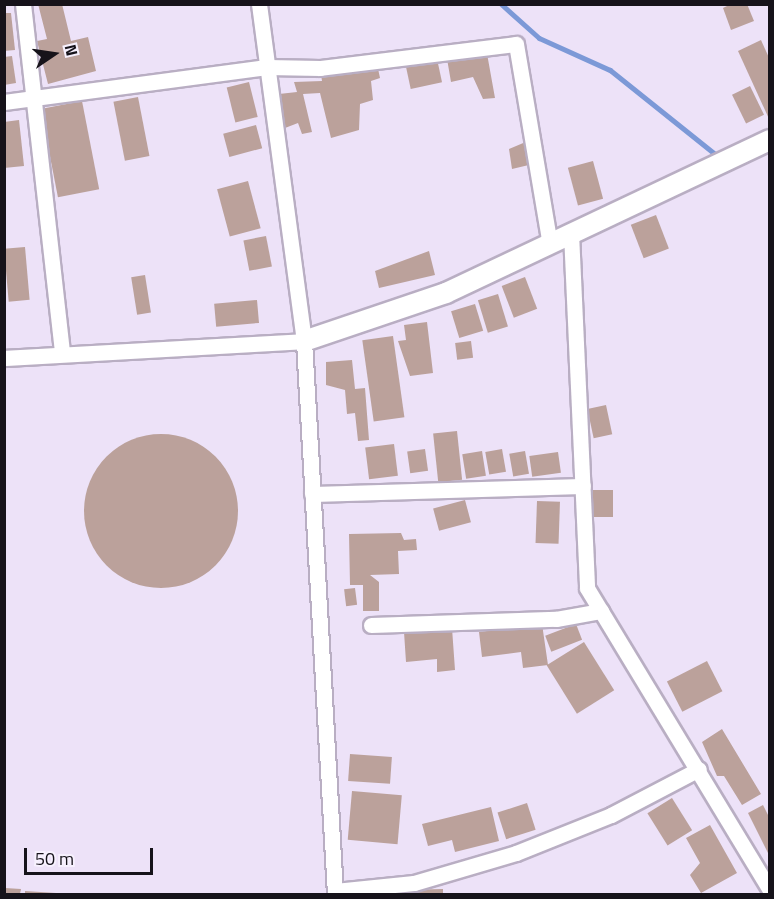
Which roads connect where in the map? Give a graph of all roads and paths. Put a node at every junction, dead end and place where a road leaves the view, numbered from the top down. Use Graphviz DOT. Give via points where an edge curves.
graph roads {
  1 [pos="23,4"];
  2 [pos="259,4"];
  3 [pos="267,67"];
  4 [pos="4,102"];
  5 [pos="30,102"];
  6 [pos="770,141"];
  7 [pos="571,233"];
  8 [pos="550,244"];
  9 [pos="304,341"];
  10 [pos="62,354"];
  11 [pos="4,358"];
  12 [pos="583,486"];
  13 [pos="312,494"];
  14 [pos="601,611"];
  15 [pos="371,625"];
  16 [pos="699,769"];
  17 [pos="770,890"];
  18 [pos="335,892"];
  1 -- 5 [label="street"];
  2 -- 3 [label="street"];
  3 -- 5 [label="street"];
  3 -- 8 [label="street" via="320,68 516,44"];
  3 -- 9 [label="street"];
  4 -- 5 [label="street"];
  5 -- 10 [label="street"];
  6 -- 7 [label="street"];
  7 -- 8 [label="street"];
  7 -- 12 [label="street"];
  8 -- 9 [label="street" via="446,292"];
  9 -- 10 [label="street"];
  9 -- 13 [label="street"];
  10 -- 11 [label="street"];
  12 -- 13 [label="street"];
  12 -- 14 [label="street" via="587,588"];
  13 -- 18 [label="street"];
  14 -- 15 [label="street" via="556,620"];
  14 -- 16 [label="street"];
  16 -- 17 [label="street"];
  16 -- 18 [label="street" via="611,815 516,853 414,883"];
}
